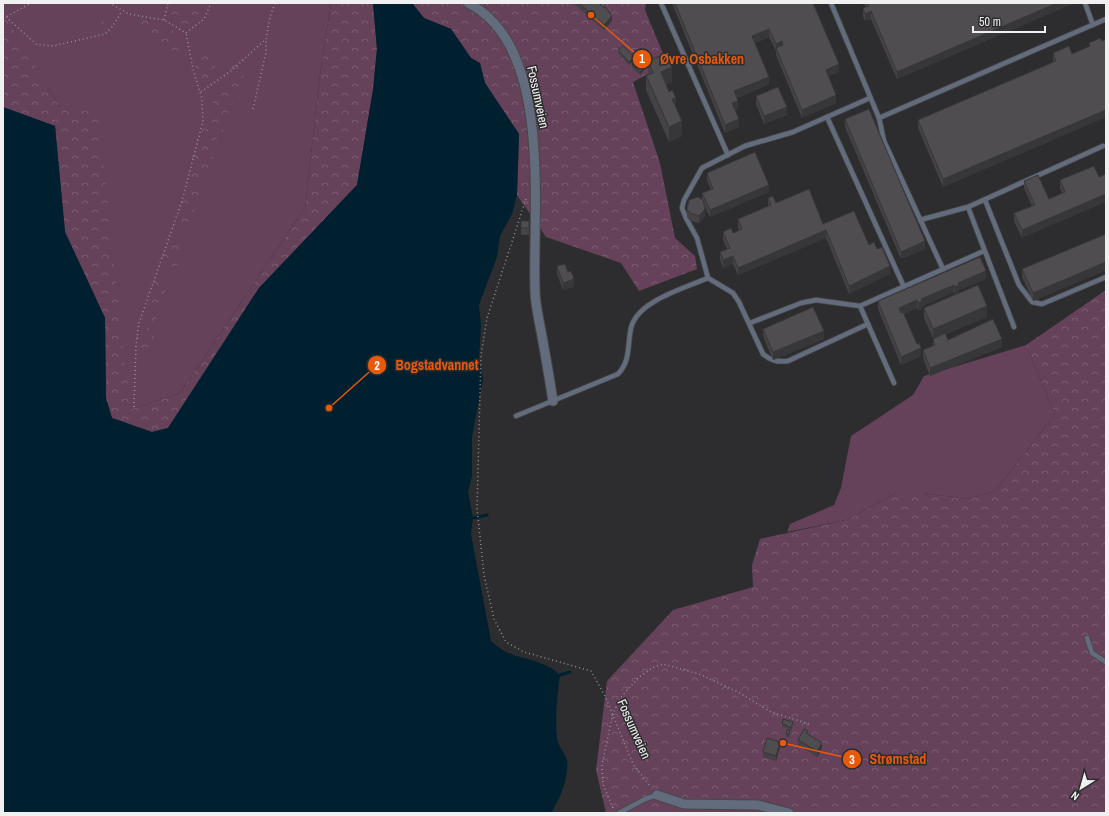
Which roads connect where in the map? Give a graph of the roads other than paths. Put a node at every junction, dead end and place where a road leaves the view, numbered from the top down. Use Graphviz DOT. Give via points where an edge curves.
graph roads {
  1 [pos="468,3"];
  2 [pos="661,3"];
  3 [pos="831,3"];
  4 [pos="1085,3"];
  5 [pos="1106,19"];
  6 [pos="1093,25"];
  7 [pos="870,98"];
  8 [pos="827,117"];
  9 [pos="879,118"];
  10 [pos="1104,146"];
  11 [pos="728,154"];
  12 [pos="985,200"];
  13 [pos="968,207"];
  14 [pos="920,220"];
  15 [pos="984,251"];
  16 [pos="943,269"];
  17 [pos="1106,277"];
  18 [pos="708,278"];
  19 [pos="904,287"];
  20 [pos="860,306"];
  21 [pos="750,323"];
  22 [pos="868,324"];
  23 [pos="1014,327"];
  24 [pos="894,383"];
  25 [pos="553,401"];
  26 [pos="516,416"];
  27 [pos="1087,638"];
  28 [pos="1106,662"];
  29 [pos="657,796"];
  30 [pos="619,813"];
  31 [pos="789,813"];
  1 -- 25 [label="street, Fossumveien" via="497,24 511,46 523,79 532,121 535,170 534,292"];
  2 -- 11 [label="lane"];
  3 -- 7 [label="lane"];
  4 -- 6 [label="lane"];
  5 -- 6 [label="lane"];
  6 -- 9 [label="lane"];
  7 -- 8 [label="lane"];
  7 -- 9 [label="lane"];
  8 -- 11 [label="lane" via="793,132 744,146"];
  8 -- 19 [label="lane"];
  9 -- 14 [label="lane" via="884,141"];
  10 -- 12 [label="lane"];
  11 -- 18 [label="lane" via="702,168 682,208 697,238"];
  12 -- 13 [label="lane"];
  12 -- 17 [label="lane" via="1019,285 1032,302 1042,304"];
  13 -- 14 [label="lane"];
  13 -- 15 [label="lane"];
  14 -- 16 [label="lane"];
  15 -- 16 [label="lane"];
  15 -- 23 [label="lane"];
  16 -- 19 [label="lane"];
  18 -- 21 [label="lane" via="733,293"];
  18 -- 25 [label="lane" via="659,299 638,313 631,326 626,366 618,374"];
  19 -- 20 [label="lane"];
  20 -- 21 [label="lane" via="816,300 801,303"];
  20 -- 22 [label="lane"];
  21 -- 22 [label="lane" via="763,354 777,362 788,361"];
  22 -- 24 [label="lane"];
  25 -- 26 [label="lane"];
  27 -- 28 [label="lane" via="1092,653"];
  29 -- 30 [label="lane" via="645,799"];
  29 -- 31 [label="street" via="684,804 758,806"];
}
